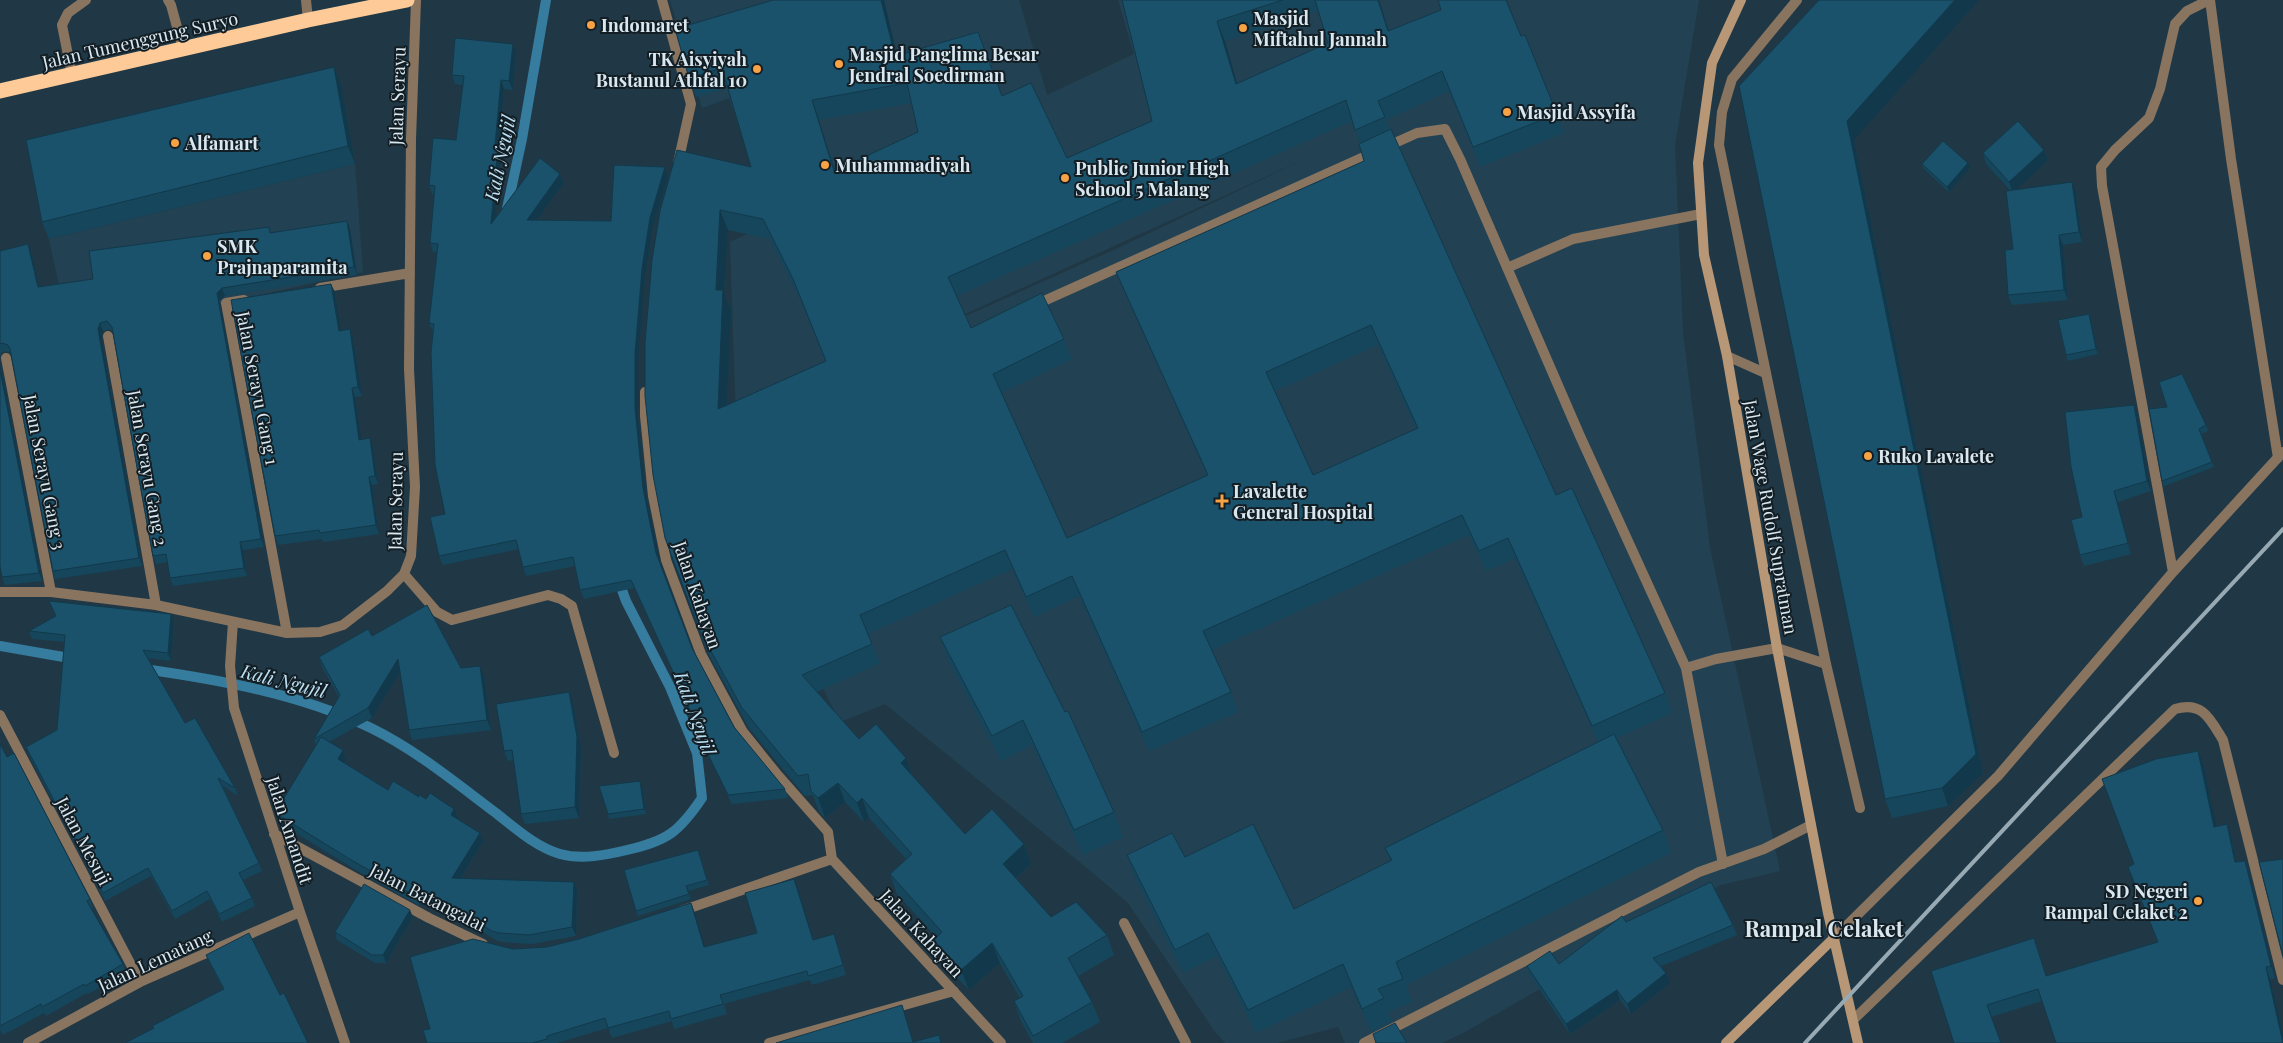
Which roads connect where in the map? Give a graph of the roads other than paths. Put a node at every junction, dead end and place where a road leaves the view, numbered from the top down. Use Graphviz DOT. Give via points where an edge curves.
graph roads {
  1 [pos="86,0"];
  2 [pos="168,0"];
  3 [pos="306,0"];
  4 [pos="407,0"];
  5 [pos="416,0"];
  6 [pos="662,0"];
  7 [pos="1742,0"];
  8 [pos="1797,0"];
  9 [pos="2209,0"];
  10 [pos="308,20"];
  11 [pos="183,49"];
  12 [pos="72,75"];
  13 [pos="0,91"];
  14 [pos="675,177"];
  15 [pos="1701,214"];
  16 [pos="1507,268"];
  17 [pos="410,273"];
  18 [pos="311,289"];
  19 [pos="254,298"];
  20 [pos="1035,305"];
  21 [pos="108,336"];
  22 [pos="1727,356"];
  23 [pos="6,358"];
  24 [pos="1765,373"];
  25 [pos="646,380"];
  26 [pos="2280,455"];
  27 [pos="2173,572"];
  28 [pos="404,574"];
  29 [pos="0,592"];
  30 [pos="51,592"];
  31 [pos="156,605"];
  32 [pos="233,622"];
  33 [pos="287,633"];
  34 [pos="1777,648"];
  35 [pos="1826,664"];
  36 [pos="1686,668"];
  37 [pos="0,715"];
  38 [pos="614,753"];
  39 [pos="1860,808"];
  40 [pos="1811,825"];
  41 [pos="274,834"];
  42 [pos="832,859"];
  43 [pos="1723,864"];
  44 [pos="300,912"];
  45 [pos="674,913"];
  46 [pos="1124,924"];
  47 [pos="1833,939"];
  48 [pos="494,947"];
  49 [pos="2283,980"];
  50 [pos="140,982"];
  51 [pos="954,991"];
  52 [pos="1853,1020"];
  53 [pos="28,1043"];
  54 [pos="345,1043"];
  55 [pos="769,1043"];
  56 [pos="1001,1043"];
  57 [pos="1186,1043"];
  58 [pos="1364,1043"];
  59 [pos="1726,1043"];
  60 [pos="1858,1043"];
  1 -- 12 [label="street" via="76,6 62,25"];
  2 -- 11 [label="street"];
  3 -- 10 [label="street"];
  4 -- 10 [label="highway, Jalan Tumenggung Suryo"];
  5 -- 17 [label="street, Jalan Serayu"];
  6 -- 14 [label="street" via="691,104"];
  7 -- 15 [label="main road, Jalan Wage Rudolf Supratman" via="1712,63 1698,163"];
  8 -- 24 [label="street" via="1732,79 1722,112 1719,145"];
  9 -- 26 [label="street" via="2230,159"];
  9 -- 27 [label="street" via="2187,11 2175,24 2160,89 2149,118 2101,167"];
  10 -- 11 [label="highway, Jalan Tumenggung Suryo"];
  11 -- 12 [label="highway, Jalan Tumenggung Suryo"];
  12 -- 13 [label="highway, Jalan Tumenggung Suryo"];
  15 -- 16 [label="street" via="1573,239"];
  15 -- 22 [label="main road, Jalan Wage Rudolf Supratman" via="1704,255"];
  16 -- 20 [label="street" via="1445,129 1417,133"];
  16 -- 36 [label="street"];
  17 -- 18 [label="street"];
  17 -- 28 [label="street, Jalan Serayu" via="409,369 414,487 411,556"];
  19 -- 33 [label="street, Jalan Serayu Gang 1" via="226,303"];
  21 -- 31 [label="street, Jalan Serayu Gang 2"];
  22 -- 24 [label="street"];
  22 -- 34 [label="main road, Jalan Wage Rudolf Supratman"];
  23 -- 30 [label="street, Jalan Serayu Gang 3"];
  24 -- 35 [label="street"];
  25 -- 42 [label="street, Jalan Kahayan" via="653,496 664,551 701,654 744,732 828,832"];
  26 -- 27 [label="street"];
  27 -- 47 [label="street" via="1998,776"];
  28 -- 33 [label="street, Jalan Serayu" via="343,625 320,632"];
  28 -- 38 [label="street" via="437,612 452,620 548,595 572,606"];
  29 -- 30 [label="street, Jalan Serayu"];
  30 -- 31 [label="street, Jalan Serayu"];
  31 -- 32 [label="street, Jalan Serayu"];
  32 -- 33 [label="street, Jalan Serayu"];
  32 -- 41 [label="street, Jalan Amandit" via="230,666 234,708"];
  34 -- 35 [label="street"];
  34 -- 36 [label="street" via="1716,658"];
  34 -- 40 [label="main road, Jalan Wage Rudolf Supratman"];
  35 -- 39 [label="street"];
  36 -- 43 [label="street"];
  37 -- 50 [label="street, Jalan Mesuji"];
  40 -- 43 [label="street" via="1764,849"];
  40 -- 47 [label="main road, Jalan Wage Rudolf Supratman"];
  41 -- 44 [label="street, Jalan Amandit"];
  41 -- 48 [label="street, Jalan Batangalai" via="429,918"];
  42 -- 45 [label="street"];
  42 -- 51 [label="street, Jalan Kahayan"];
  43 -- 58 [label="street" via="1699,872"];
  44 -- 50 [label="street, Jalan Lematang"];
  44 -- 54 [label="street, Jalan Amandit"];
  46 -- 57 [label="street"];
  47 -- 52 [label="main road, Jalan Wage Rudolf Supratman"];
  47 -- 59 [label="main road"];
  49 -- 52 [label="street" via="2223,740 2200,709 2187,706 2175,710"];
  50 -- 53 [label="street, Jalan Lematang"];
  51 -- 55 [label="street"];
  51 -- 56 [label="street, Jalan Kahayan"];
  52 -- 60 [label="main road, Jalan Wage Rudolf Supratman"];
}
